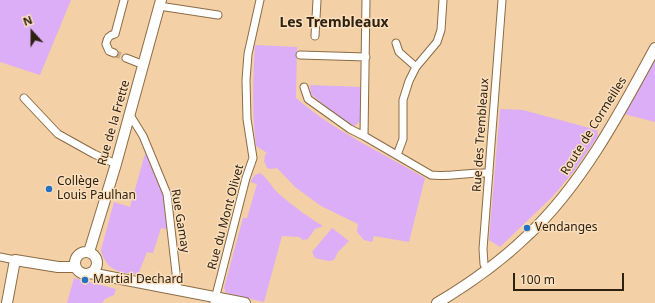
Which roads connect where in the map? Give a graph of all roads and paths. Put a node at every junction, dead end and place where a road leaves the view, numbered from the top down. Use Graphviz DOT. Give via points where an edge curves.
graph roads {
  1 [pos="124,0"];
  2 [pos="260,0"];
  3 [pos="317,0"];
  4 [pos="366,0"];
  5 [pos="443,0"];
  6 [pos="502,0"];
  7 [pos="160,3"];
  8 [pos="218,15"];
  9 [pos="315,36"];
  10 [pos="396,43"];
  11 [pos="655,48"];
  12 [pos="114,53"];
  13 [pos="300,55"];
  14 [pos="366,57"];
  15 [pos="126,58"];
  16 [pos="144,65"];
  17 [pos="416,67"];
  18 [pos="304,87"];
  19 [pos="24,98"];
  20 [pos="130,115"];
  21 [pos="364,136"];
  22 [pos="397,155"];
  23 [pos="116,164"];
  24 [pos="489,173"];
  25 [pos="89,252"];
  26 [pos="0,257"];
  27 [pos="15,260"];
  28 [pos="97,263"];
  29 [pos="75,266"];
  30 [pos="487,270"];
  31 [pos="90,273"];
  32 [pos="120,278"];
  33 [pos="178,290"];
  34 [pos="215,300"];
  35 [pos="7,303"];
  36 [pos="245,303"];
  37 [pos="437,303"];
  1 -- 12 [label="street" via="115,34 107,38 106,44"];
  2 -- 34 [label="street, Rue du Mont Olivet" via="248,54 246,80 247,119 253,158"];
  3 -- 9 [label="street"];
  4 -- 14 [label="street"];
  5 -- 17 [label="street" via="441,30 437,42"];
  6 -- 24 [label="street, Rue des Trembleaux"];
  7 -- 8 [label="street"];
  7 -- 16 [label="main road, Rue de la Frette"];
  10 -- 17 [label="street" via="399,52"];
  11 -- 30 [label="main road, Route de Cormeilles" via="599,146 575,181 528,236"];
  13 -- 14 [label="street"];
  14 -- 21 [label="street"];
  15 -- 16 [label="street"];
  16 -- 20 [label="main road, Rue de la Frette"];
  17 -- 22 [label="street" via="403,100 403,139"];
  18 -- 21 [label="street" via="308,99"];
  19 -- 23 [label="street" via="58,134"];
  20 -- 23 [label="main road, Rue de la Frette"];
  20 -- 33 [label="street, Rue Gamay" via="143,136 167,194"];
  21 -- 22 [label="street"];
  22 -- 24 [label="street" via="431,175"];
  23 -- 25 [label="main road, Rue de la Frette"];
  24 -- 30 [label="street, Rue des Trembleaux" via="483,249"];
  25 -- 28 [label="main road" via="95,256"];
  25 -- 29 [label="main road" via="82,252 77,256"];
  26 -- 27 [label="street"];
  27 -- 29 [label="main road" via="58,267"];
  27 -- 35 [label="main road"];
  28 -- 31 [label="main road"];
  28 -- 32 [label="main road"];
  29 -- 31 [label="main road" via="83,274"];
  30 -- 37 [label="main road, Route de Cormeilles"];
  31 -- 32 [label="main road"];
  32 -- 33 [label="main road"];
  33 -- 34 [label="main road"];
  34 -- 36 [label="main road"];
}
